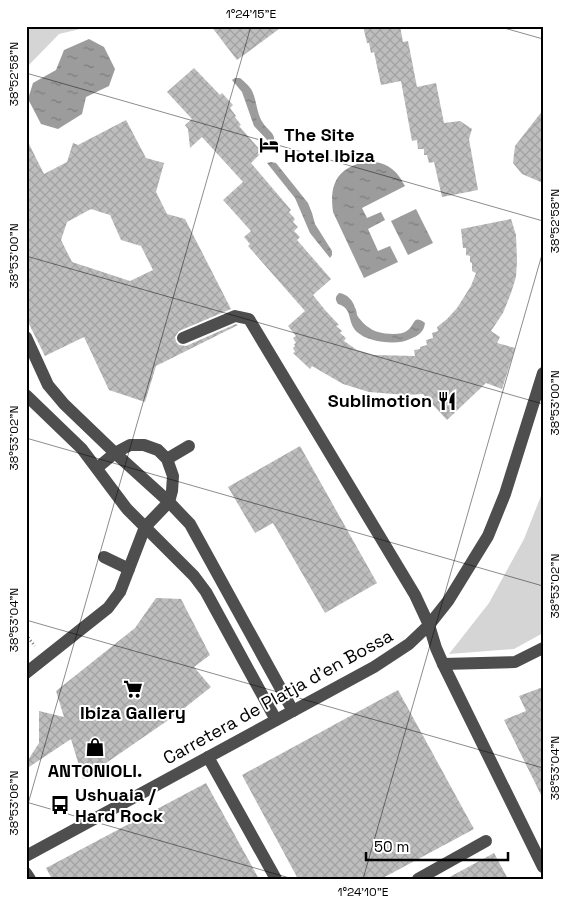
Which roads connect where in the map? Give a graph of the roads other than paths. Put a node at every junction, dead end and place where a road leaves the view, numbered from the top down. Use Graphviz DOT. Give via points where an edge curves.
graph roads {
  1 [pos="26,337"];
  2 [pos="183,338"];
  3 [pos="543,373"];
  4 [pos="26,395"];
  5 [pos="189,446"];
  6 [pos="115,453"];
  7 [pos="167,459"];
  8 [pos="98,468"];
  9 [pos="169,502"];
  10 [pos="145,527"];
  11 [pos="104,557"];
  12 [pos="129,569"];
  13 [pos="429,625"];
  14 [pos="543,648"];
  15 [pos="443,664"];
  16 [pos="26,673"];
  17 [pos="293,711"];
  18 [pos="276,720"];
  19 [pos="208,757"];
  20 [pos="486,841"];
  21 [pos="26,856"];
  22 [pos="543,867"];
  23 [pos="26,873"];
  24 [pos="30,879"];
  25 [pos="276,879"];
  26 [pos="418,879"];
  1 -- 6 [label="street" via="48,385"];
  2 -- 13 [label="street" via="235,316 249,319 415,596"];
  3 -- 13 [label="street, Carretera de Platja d'en Bossa" via="505,494 488,536 448,601"];
  4 -- 8 [label="street"];
  5 -- 7 [label="street"];
  6 -- 7 [label="street" via="130,445 144,445 158,450"];
  6 -- 8 [label="street"];
  6 -- 9 [label="street"];
  7 -- 9 [label="street" via="173,476"];
  8 -- 10 [label="street" via="127,509"];
  9 -- 10 [label="street"];
  9 -- 17 [label="street" via="190,524"];
  10 -- 12 [label="street"];
  10 -- 18 [label="street" via="206,592"];
  11 -- 12 [label="street"];
  12 -- 16 [label="street" via="120,592 108,608"];
  13 -- 15 [label="street"];
  13 -- 17 [label="street, Carretera de Platja d'en Bossa" via="394,654"];
  14 -- 15 [label="street" via="515,662"];
  15 -- 22 [label="street"];
  17 -- 18 [label="street, Carretera de Platja d'en Bossa"];
  18 -- 19 [label="street, Carretera de Platja d'en Bossa"];
  19 -- 21 [label="street, Carretera de Platja d'en Bossa"];
  19 -- 25 [label="street"];
  20 -- 26 [label="street"];
  23 -- 24 [label="street"];
}
